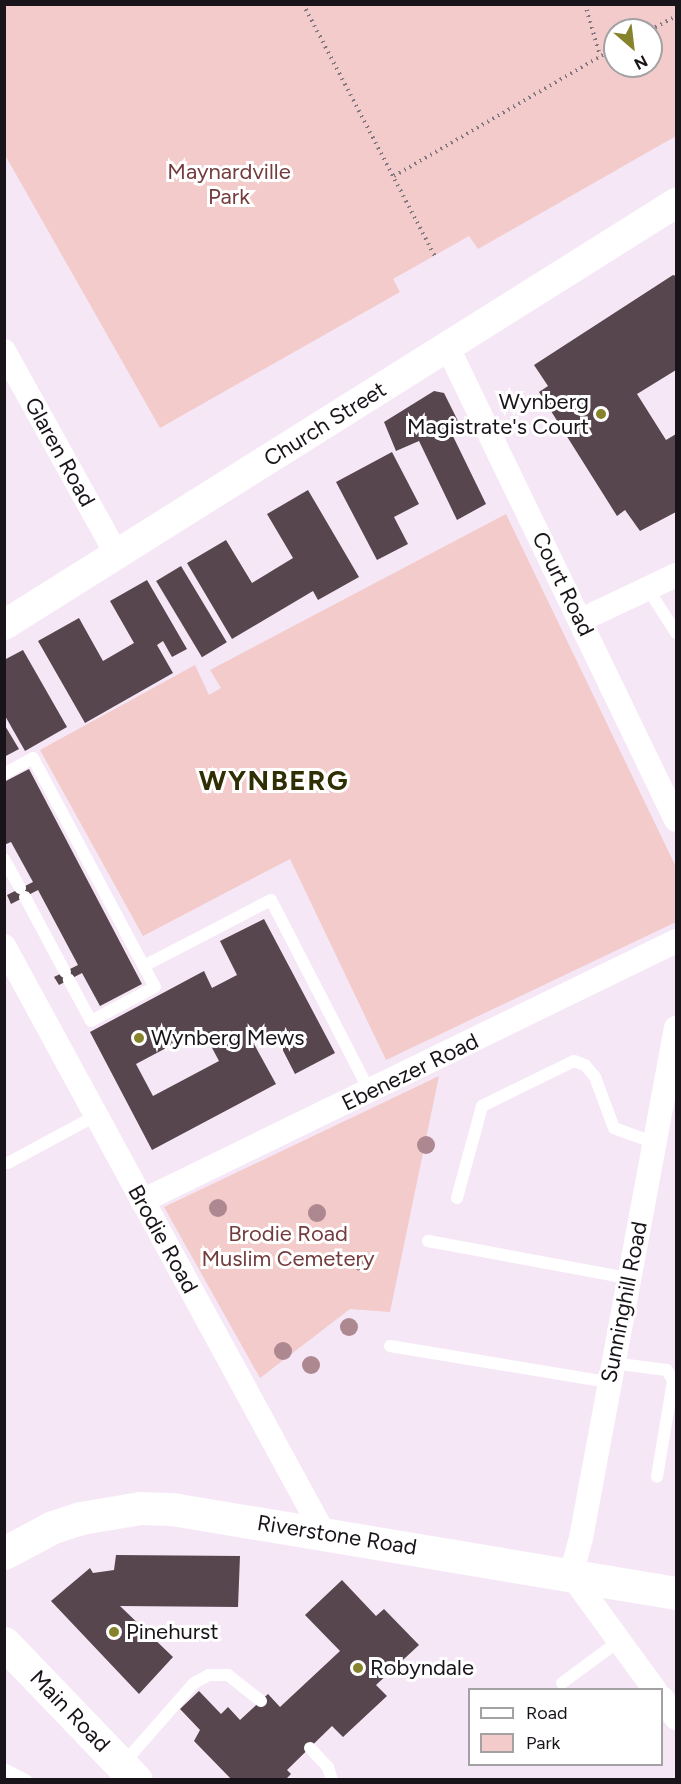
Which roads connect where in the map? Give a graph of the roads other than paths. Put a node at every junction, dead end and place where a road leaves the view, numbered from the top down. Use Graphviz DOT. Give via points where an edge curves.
graph roads {
  1 [pos="676,203"];
  2 [pos="448,348"];
  3 [pos="4,351"];
  4 [pos="116,553"];
  5 [pos="676,576"];
  6 [pos="648,590"];
  7 [pos="581,620"];
  8 [pos="4,625"];
  9 [pos="676,633"];
  10 [pos="4,774"];
  11 [pos="676,820"];
  12 [pos="4,859"];
  13 [pos="676,941"];
  14 [pos="4,946"];
  15 [pos="144,966"];
  16 [pos="676,1028"];
  17 [pos="370,1092"];
  18 [pos="95,1116"];
  19 [pos="655,1143"];
  20 [pos="8,1163"];
  21 [pos="152,1195"];
  22 [pos="457,1198"];
  23 [pos="428,1241"];
  24 [pos="628,1278"];
  25 [pos="390,1346"];
  26 [pos="610,1372"];
  27 [pos="657,1477"];
  28 [pos="322,1532"];
  29 [pos="4,1553"];
  30 [pos="571,1575"];
  31 [pos="676,1593"];
  32 [pos="619,1641"];
  33 [pos="4,1643"];
  34 [pos="562,1683"];
  35 [pos="653,1688"];
  36 [pos="261,1701"];
  37 [pos="310,1748"];
  38 [pos="4,1769"];
  39 [pos="129,1772"];
  40 [pos="26,1779"];
  41 [pos="332,1779"];
  1 -- 2 [label="street, Church Street"];
  2 -- 4 [label="street, Church Street"];
  2 -- 7 [label="street, Court Road"];
  3 -- 4 [label="street, Glaren Road"];
  4 -- 8 [label="street, Church Street"];
  5 -- 6 [label="street"];
  6 -- 7 [label="street"];
  6 -- 9 [label="lane"];
  7 -- 11 [label="street, Court Road"];
  10 -- 15 [label="lane" via="33,759"];
  12 -- 15 [label="lane" via="91,1021 155,987"];
  13 -- 17 [label="street, Ebenezer Road"];
  14 -- 18 [label="street, Brodie Road"];
  15 -- 17 [label="lane" via="271,900"];
  16 -- 19 [label="street, Sunninghill Road"];
  17 -- 21 [label="street, Ebenezer Road"];
  18 -- 20 [label="lane"];
  18 -- 21 [label="street, Brodie Road"];
  19 -- 22 [label="lane" via="614,1128 595,1077 585,1065 574,1061 482,1106"];
  19 -- 24 [label="street, Sunninghill Road"];
  21 -- 28 [label="street, Brodie Road"];
  23 -- 24 [label="lane"];
  24 -- 26 [label="street, Sunninghill Road"];
  25 -- 26 [label="lane"];
  26 -- 27 [label="lane" via="667,1370 673,1381"];
  26 -- 30 [label="street, Sunninghill Road"];
  28 -- 29 [label="main road, Riverstone Road" via="172,1509 140,1509 108,1512 52,1527"];
  28 -- 30 [label="main road, Riverstone Road"];
  30 -- 31 [label="main road, Riverstone Road"];
  30 -- 32 [label="street"];
  32 -- 34 [label="lane"];
  32 -- 35 [label="street"];
  33 -- 39 [label="main road, Main Road"];
  36 -- 39 [label="lane" via="228,1675 209,1675 194,1683"];
  37 -- 41 [label="lane" via="328,1767"];
  38 -- 40 [label="lane"];
}
